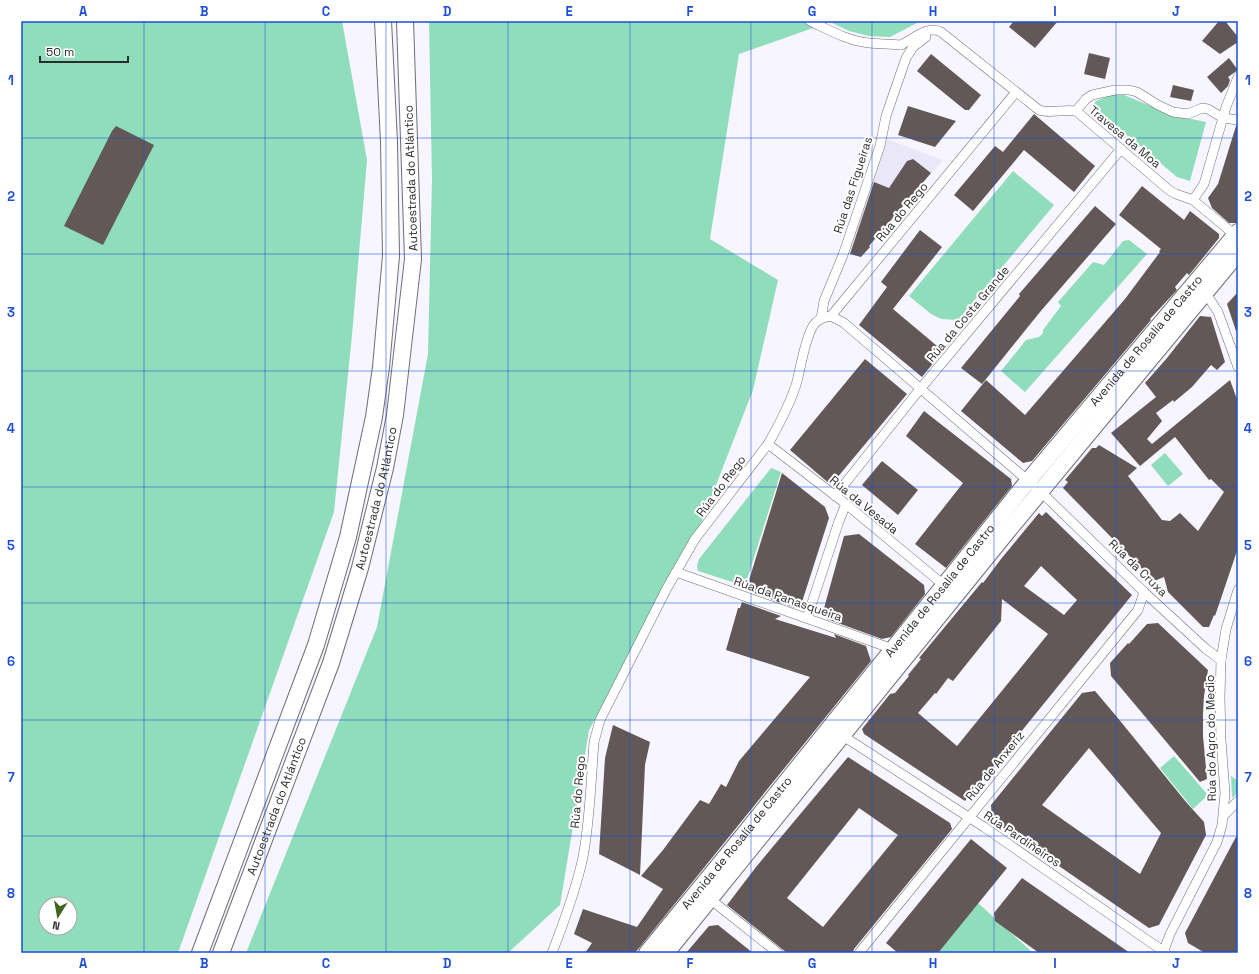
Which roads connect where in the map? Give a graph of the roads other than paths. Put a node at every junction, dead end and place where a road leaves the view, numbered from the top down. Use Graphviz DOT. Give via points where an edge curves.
graph roads {
  1 [pos="383,21"];
  2 [pos="405,21"];
  3 [pos="810,21"];
  4 [pos="938,30"];
  5 [pos="901,45"];
  6 [pos="906,58"];
  7 [pos="1238,77"];
  8 [pos="1016,92"];
  9 [pos="1076,111"];
  10 [pos="1223,118"];
  11 [pos="1238,120"];
  12 [pos="1121,149"];
  13 [pos="1193,200"];
  14 [pos="1237,233"];
  15 [pos="1238,253"];
  16 [pos="1205,292"];
  17 [pos="832,316"];
  18 [pos="821,318"];
  19 [pos="1238,367"];
  20 [pos="921,389"];
  21 [pos="768,444"];
  22 [pos="1034,486"];
  23 [pos="835,496"];
  24 [pos="846,504"];
  25 [pos="676,572"];
  26 [pos="944,586"];
  27 [pos="1238,590"];
  28 [pos="1144,592"];
  29 [pos="808,618"];
  30 [pos="893,649"];
  31 [pos="1221,660"];
  32 [pos="843,736"];
  33 [pos="1238,801"];
  34 [pos="1224,816"];
  35 [pos="969,818"];
  36 [pos="710,899"];
  37 [pos="1164,952"];
  38 [pos="200,953"];
  39 [pos="220,953"];
  40 [pos="552,953"];
  41 [pos="647,953"];
  42 [pos="666,953"];
  43 [pos="778,953"];
  44 [pos="859,953"];
  1 -- 38 [label="highway, Autoestrada do Atlántico" via="391,256 374,417 348,537 316,645"];
  2 -- 39 [label="highway, Autoestrada do Atlántico" via="413,259 395,415 385,468 360,568 331,663"];
  3 -- 5 [label="street" via="855,40"];
  4 -- 5 [label="street" via="925,31"];
  4 -- 6 [label="street, Rúa das Figueiras" via="913,46"];
  4 -- 8 [label="street, Travesa da Moa"];
  5 -- 6 [label="street"];
  6 -- 18 [label="street, Rúa das Figueiras" via="886,116 880,146 843,255 824,301"];
  7 -- 10 [label="street"];
  8 -- 9 [label="street, Travesa da Moa" via="1043,112"];
  8 -- 17 [label="street, Rúa do Rego"];
  9 -- 10 [label="street" via="1086,99 1099,92 1129,90 1173,112 1188,114 1202,108"];
  9 -- 12 [label="street, Travesa da Moa"];
  10 -- 11 [label="street"];
  10 -- 13 [label="street" via="1204,184"];
  12 -- 13 [label="street, Travesa da Moa" via="1169,190"];
  12 -- 20 [label="street, Rúa da Costa Grande"];
  13 -- 14 [label="street, Travesa da Moa"];
  14 -- 22 [label="highway, Avenida de Rosalía de Castro"];
  15 -- 16 [label="highway, Avenida de Rosalía de Castro"];
  16 -- 19 [label="street" via="1218,312"];
  16 -- 22 [label="highway, Avenida de Rosalía de Castro"];
  17 -- 18 [label="street"];
  17 -- 20 [label="street" via="844,323"];
  18 -- 21 [label="street, Rúa do Rego" via="811,330 792,397"];
  20 -- 22 [label="street"];
  20 -- 23 [label="street, Rúa da Costa Grande"];
  21 -- 23 [label="street, Rúa da Vesada"];
  21 -- 25 [label="street, Rúa do Rego" via="695,539"];
  22 -- 26 [label="highway, Avenida de Rosalía de Castro"];
  22 -- 28 [label="street, Rúa da Cruxa"];
  22 -- 32 [label="highway, Avenida de Rosalía de Castro"];
  23 -- 24 [label="street, Rúa da Vesada"];
  24 -- 26 [label="street, Rúa da Vesada"];
  24 -- 29 [label="street"];
  25 -- 29 [label="street, Rúa da Panasqueira"];
  25 -- 40 [label="street, Rúa do Rego" via="596,732 583,856"];
  26 -- 30 [label="highway, Avenida de Rosalía de Castro"];
  27 -- 31 [label="street, Rúa do Agro do Medio" via="1226,629"];
  28 -- 31 [label="street, Rúa da Cruxa"];
  28 -- 35 [label="street, Rúa de Anxeriz" via="1138,610"];
  29 -- 30 [label="street, Rúa da Panasqueira"];
  30 -- 41 [label="highway, Avenida de Rosalía de Castro"];
  31 -- 34 [label="street, Rúa do Agro do Medio"];
  32 -- 35 [label="street, Rúa Pardiñeiros"];
  32 -- 36 [label="highway, Avenida de Rosalía de Castro"];
  33 -- 34 [label="street, Rúa do Agro do Medio"];
  34 -- 37 [label="street, Rúa do Agro do Medio" via="1217,842 1170,934"];
  35 -- 37 [label="street, Rúa Pardiñeiros"];
  35 -- 44 [label="street, Rúa de Anxeriz"];
  36 -- 42 [label="highway, Avenida de Rosalía de Castro"];
  36 -- 43 [label="street"];
}
